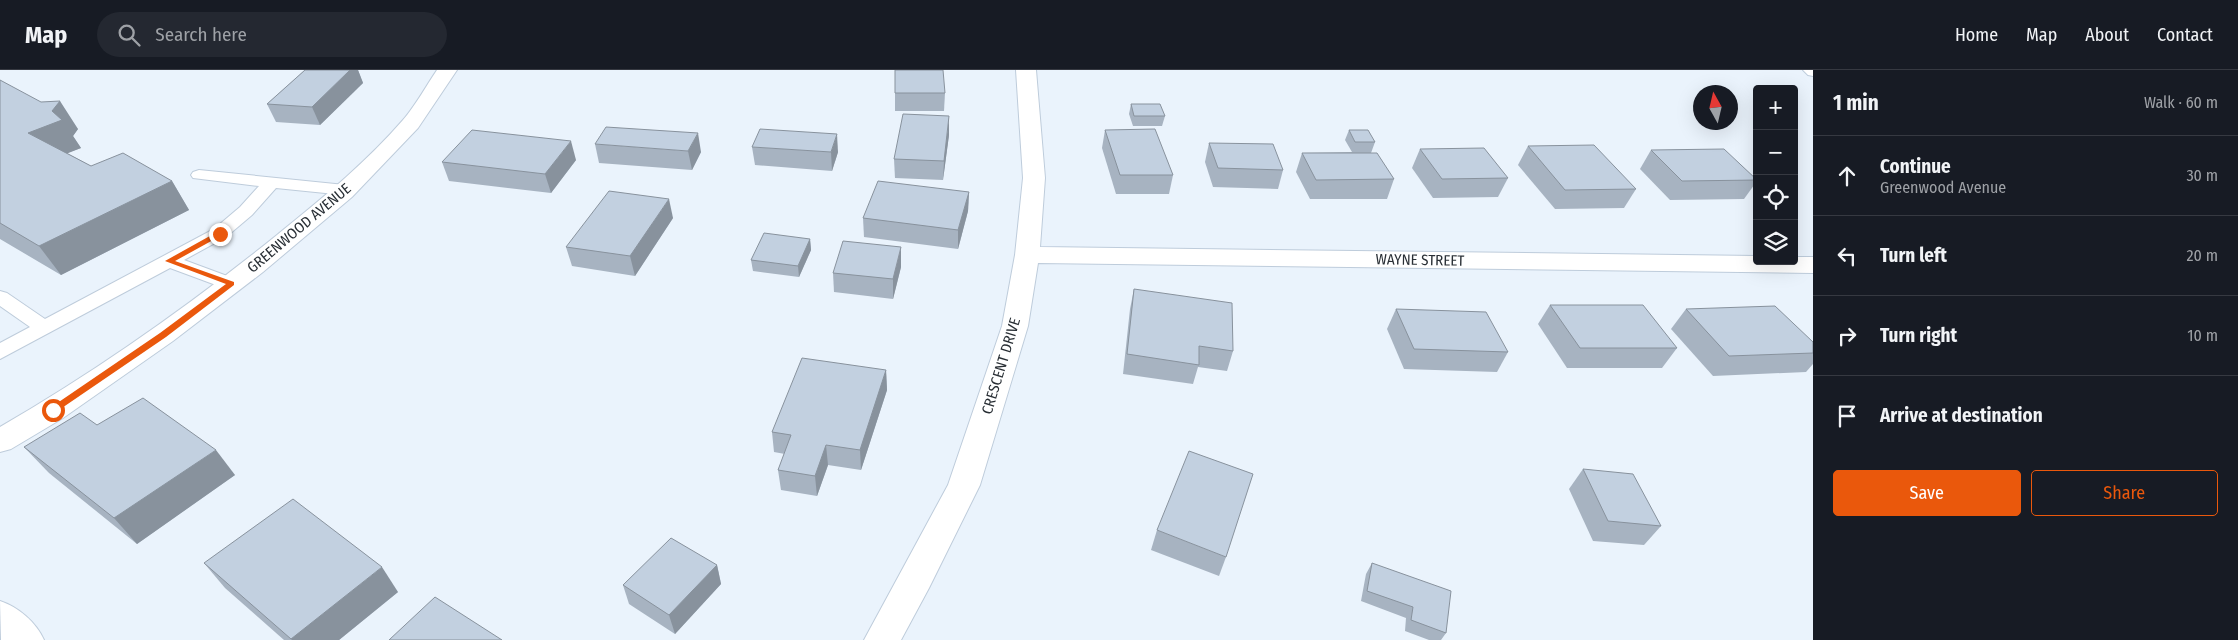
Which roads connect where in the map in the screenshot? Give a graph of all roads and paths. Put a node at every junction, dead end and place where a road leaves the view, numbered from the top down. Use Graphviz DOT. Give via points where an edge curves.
graph roads {
  1 [pos="447,70"];
  2 [pos="1026,70"];
  3 [pos="199,176"];
  4 [pos="271,182"];
  5 [pos="345,190"];
  6 [pos="1027,255"];
  7 [pos="169,261"];
  8 [pos="1813,265"];
  9 [pos="231,284"];
  10 [pos="0,297"];
  11 [pos="44,328"];
  12 [pos="0,352"];
  13 [pos="0,441"];
  14 [pos="0,616"];
  15 [pos="26,640"];
  16 [pos="882,640"];
  1 -- 5 [label="street, GREENWOOD AVENUE" via="411,124"];
  2 -- 6 [label="street, CRESCENT DRIVE" via="1034,178"];
  3 -- 4 [label="lane"];
  4 -- 5 [label="lane"];
  4 -- 7 [label="lane" via="220,234"];
  5 -- 9 [label="street, GREENWOOD AVENUE"];
  6 -- 8 [label="street, WAYNE STREET"];
  6 -- 16 [label="street, CRESCENT DRIVE" via="1015,326 964,485"];
  7 -- 9 [label="lane"];
  7 -- 11 [label="lane"];
  9 -- 13 [label="street, GREENWOOD AVENUE" via="53,410"];
  10 -- 11 [label="lane"];
  11 -- 12 [label="lane"];
  14 -- 15 [label="street"];
}
